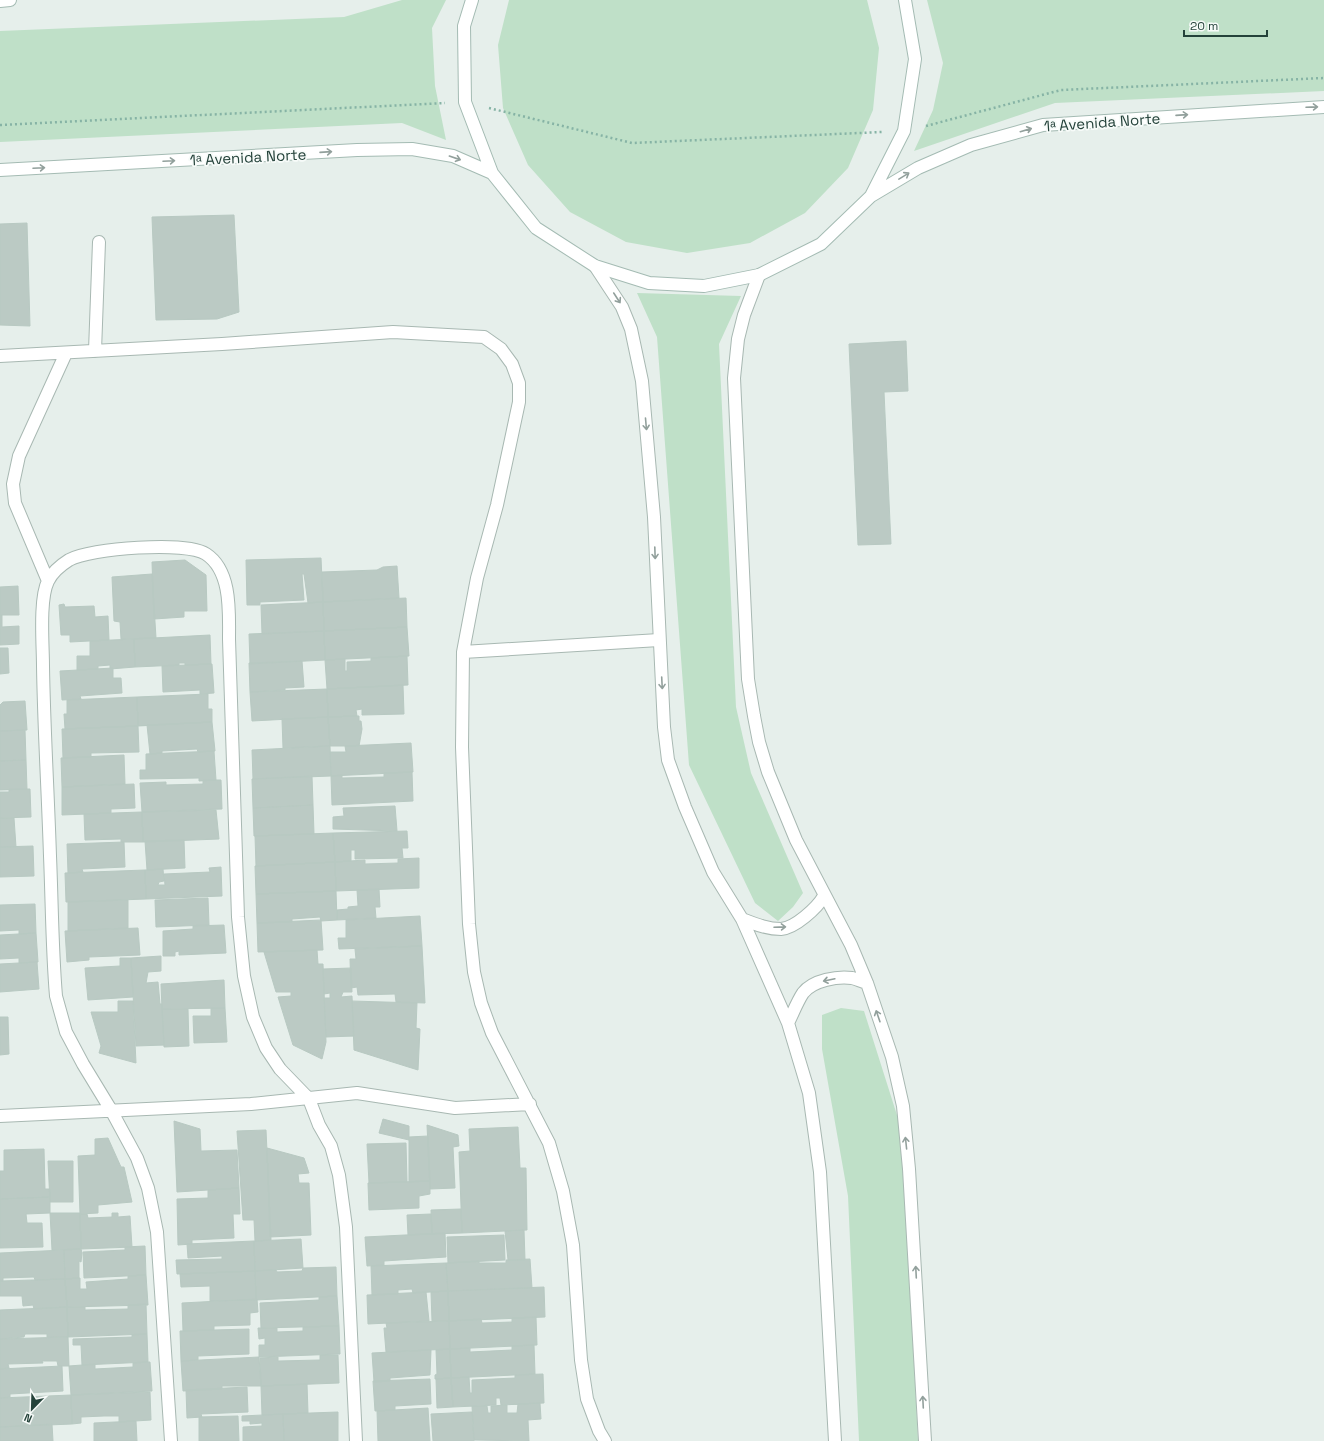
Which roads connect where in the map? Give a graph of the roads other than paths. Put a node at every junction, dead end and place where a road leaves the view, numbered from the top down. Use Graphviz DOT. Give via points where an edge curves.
graph roads {
  1 [pos="10,0"];
  2 [pos="472,0"];
  3 [pos="905,0"];
  4 [pos="0,1"];
  5 [pos="1324,107"];
  6 [pos="0,170"];
  7 [pos="492,173"];
  8 [pos="871,196"];
  9 [pos="99,242"];
  10 [pos="595,266"];
  11 [pos="759,275"];
  12 [pos="95,351"];
  13 [pos="66,353"];
  14 [pos="0,356"];
  15 [pos="48,581"];
  16 [pos="659,640"];
  17 [pos="463,652"];
  18 [pos="824,896"];
  19 [pos="742,919"];
  20 [pos="867,983"];
  21 [pos="788,1023"];
  22 [pos="309,1099"];
  23 [pos="530,1104"];
  24 [pos="111,1110"];
  25 [pos="0,1116"];
  26 [pos="171,1441"];
  27 [pos="356,1441"];
  28 [pos="605,1441"];
  29 [pos="835,1441"];
  30 [pos="925,1441"];
  1 -- 4 [label="street"];
  2 -- 7 [label="street" via="464,26 465,102"];
  3 -- 8 [label="street" via="915,59 904,131"];
  8 -- 5 [label="street, 1ᵃ Avenida Norte, one-way" via="918,168 965,148 1043,125"];
  6 -- 7 [label="street, 1ᵃ Avenida Norte, one-way" via="412,149 453,156"];
  7 -- 10 [label="street" via="536,228"];
  8 -- 11 [label="street" via="821,244"];
  9 -- 12 [label="street"];
  10 -- 11 [label="street" via="649,283 704,286"];
  10 -- 16 [label="street, one-way" via="622,307 631,329 642,381 654,517"];
  11 -- 18 [label="street" via="738,339 734,378 748,679 759,742 768,772 796,840"];
  12 -- 13 [label="street"];
  12 -- 17 [label="street" via="393,332 484,337 501,349 512,364 519,383 519,402 497,504 477,578"];
  13 -- 14 [label="street"];
  13 -- 15 [label="street" via="19,456 13,484 15,503"];
  15 -- 22 [label="street" via="58,568 70,559 91,553 148,548 193,549 206,554 219,570 229,596 228,639 238,917 244,976 253,1017 266,1048 280,1069"];
  15 -- 24 [label="street" via="43,621 44,724 56,996 66,1032"];
  16 -- 17 [label="street"];
  16 -- 19 [label="street, one-way" via="668,760 684,807 713,872"];
  17 -- 23 [label="street" via="462,747 469,924 474,972 481,1003 492,1033"];
  19 -- 18 [label="street, one-way" via="783,929 818,906"];
  18 -- 20 [label="street" via="851,945"];
  19 -- 21 [label="street"];
  20 -- 21 [label="street, one-way" via="853,978 839,978 812,985 804,991"];
  30 -- 20 [label="street, one-way" via="903,1106 892,1057"];
  21 -- 29 [label="street" via="808,1093 820,1172"];
  22 -- 23 [label="street" via="357,1093 455,1108"];
  22 -- 24 [label="street"];
  22 -- 27 [label="street" via="331,1146 339,1175 346,1227"];
  23 -- 28 [label="street" via="548,1143 563,1191 573,1245 588,1399"];
  24 -- 25 [label="street" via="60,1115"];
  24 -- 26 [label="street" via="137,1158 148,1188 157,1232"];
}
